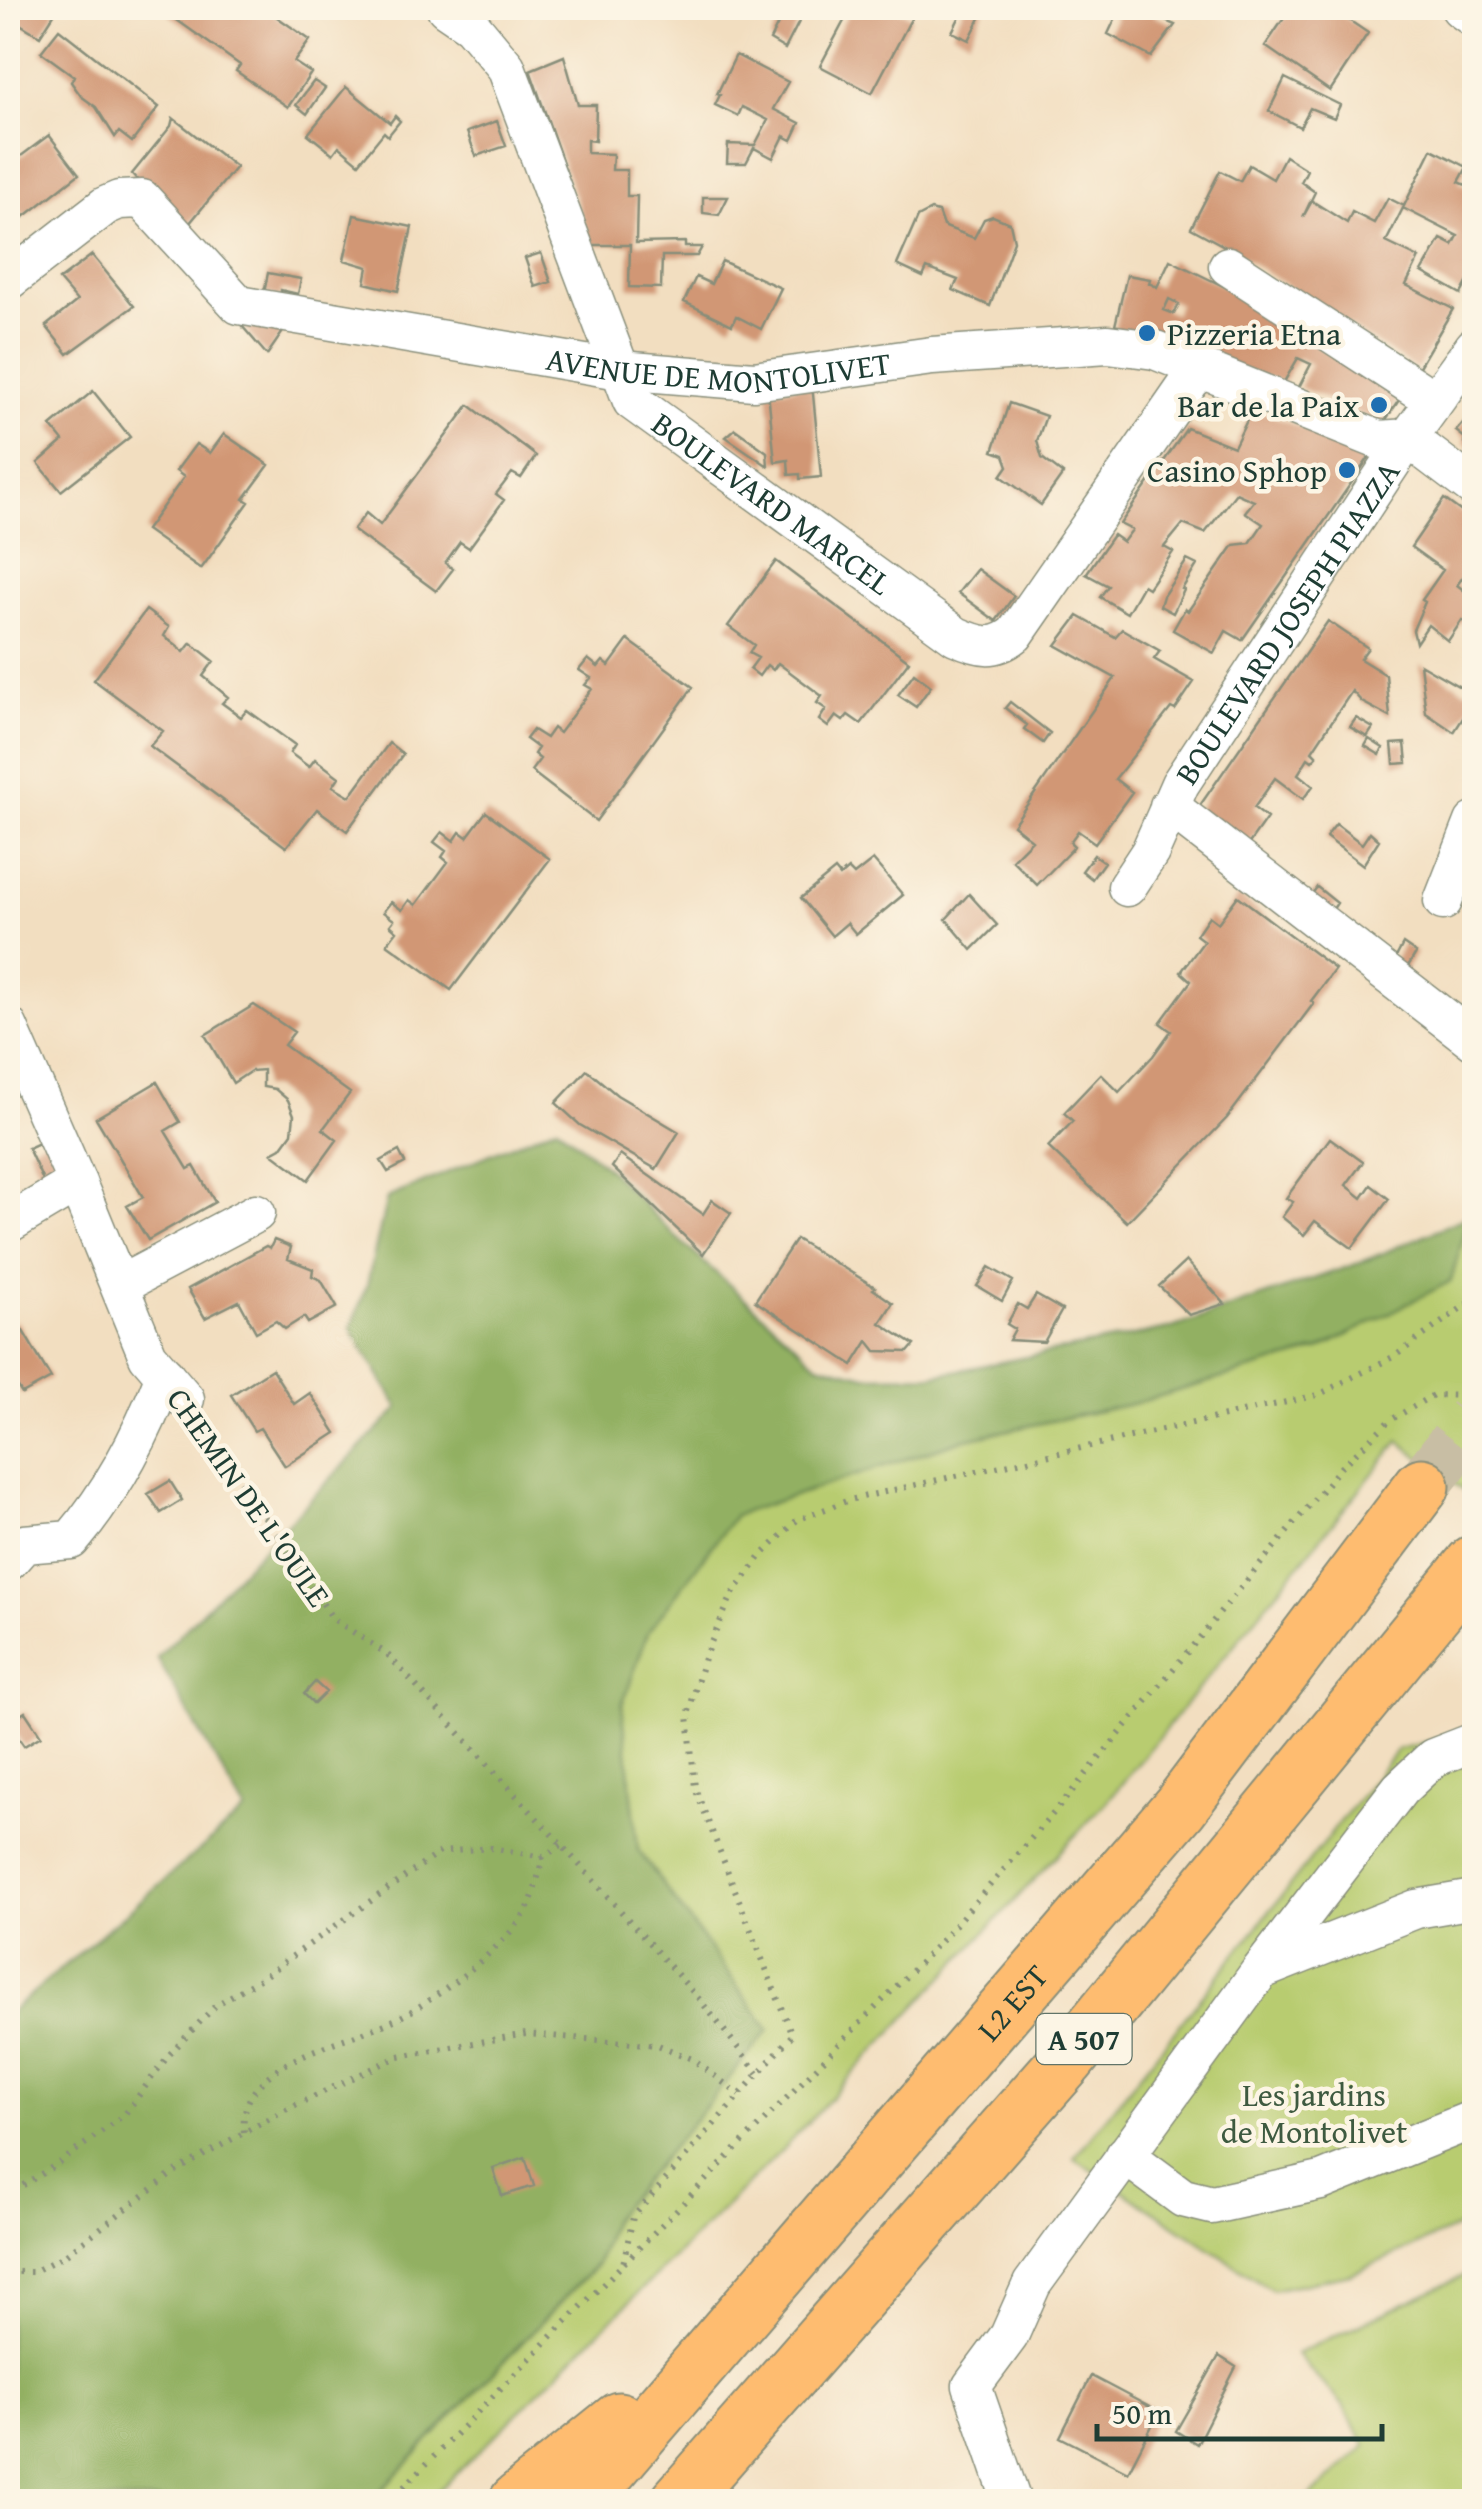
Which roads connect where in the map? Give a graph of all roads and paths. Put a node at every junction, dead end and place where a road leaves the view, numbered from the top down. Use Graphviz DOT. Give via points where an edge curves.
graph roads {
  1 [pos="446,8"];
  2 [pos="1460,8"];
  3 [pos="1474,18"];
  4 [pos="1228,266"];
  5 [pos="8,281"];
  6 [pos="1474,347"];
  7 [pos="620,370"];
  8 [pos="1204,370"];
  9 [pos="1434,400"];
  10 [pos="1408,438"];
  11 [pos="1474,488"];
  12 [pos="1170,806"];
  13 [pos="1474,822"];
  14 [pos="1127,887"];
  15 [pos="1443,901"];
  16 [pos="8,1026"];
  17 [pos="1474,1041"];
  18 [pos="78,1183"];
  19 [pos="256,1213"];
  20 [pos="8,1224"];
  21 [pos="120,1285"];
  22 [pos="1474,1299"];
  23 [pos="175,1387"];
  24 [pos="1474,1396"];
  25 [pos="1422,1486"];
  26 [pos="8,1562"];
  27 [pos="1474,1563"];
  28 [pos="1474,1742"];
  29 [pos="562,1845"];
  30 [pos="543,1857"];
  31 [pos="1474,1899"];
  32 [pos="1261,1970"];
  33 [pos="759,2073"];
  34 [pos="740,2095"];
  35 [pos="1474,2119"];
  36 [pos="244,2132"];
  37 [pos="1125,2155"];
  38 [pos="8,2199"];
  39 [pos="623,2264"];
  40 [pos="8,2272"];
  41 [pos="723,2337"];
  42 [pos="390,2502"];
  43 [pos="517,2502"];
  44 [pos="581,2502"];
  45 [pos="678,2502"];
  46 [pos="1012,2502"];
  1 -- 7 [label="street, BOULEVARD MARCEL" via="471,25 506,68"];
  2 -- 3 [label="street"];
  4 -- 9 [label="street"];
  5 -- 7 [label="street, AVENUE DE MONTOLIVET" via="104,206 142,199 239,305"];
  6 -- 9 [label="street, BOULEVARD JOSEPH PIAZZA"];
  7 -- 8 [label="street, AVENUE DE MONTOLIVET" via="769,381 932,356 1108,344 1156,350"];
  7 -- 8 [label="street, BOULEVARD MARCEL" via="632,401 646,412 956,636 992,647 1015,634"];
  8 -- 10 [label="street, AVENUE DE MONTOLIVET" via="1380,440"];
  9 -- 10 [label="street, BOULEVARD JOSEPH PIAZZA"];
  10 -- 11 [label="street, AVENUE DE MONTOLIVET"];
  10 -- 12 [label="street, BOULEVARD JOSEPH PIAZZA"];
  12 -- 14 [label="street, BOULEVARD JOSEPH PIAZZA"];
  12 -- 17 [label="street, BOULEVARD JOSEPH PIAZZA"];
  13 -- 15 [label="street"];
  16 -- 18 [label="street, CHEMIN DE L'OULE"];
  18 -- 20 [label="street"];
  18 -- 21 [label="street, CHEMIN DE L'OULE"];
  19 -- 21 [label="street"];
  21 -- 23 [label="street, CHEMIN DE L'OULE" via="148,1356"];
  22 -- 33 [label="path" via="1396,1356 1318,1395 849,1500 797,1520 762,1555 732,1595 688,1715 695,1788 792,2035"];
  23 -- 26 [label="street" via="71,1540 24,1544"];
  23 -- 29 [label="path, CHEMIN DE L'OULE" via="333,1618 388,1654"];
  24 -- 39 [label="path" via="1432,1395 1389,1421 1341,1467 939,1943"];
  25 -- 41 [label="highway, L2 EST / A 507" via="1180,1807"];
  27 -- 45 [label="highway, A 507" via="1067,2060"];
  28 -- 32 [label="street" via="1433,1758 1400,1789"];
  29 -- 30 [label="path"];
  29 -- 33 [label="path, CHEMIN DE L'OULE"];
  30 -- 36 [label="path" via="526,1913 498,1945 393,2021 335,2040 268,2076 246,2100"];
  30 -- 38 [label="path" via="492,1848 440,1852 216,2004 125,2114"];
  31 -- 32 [label="street" via="1416,1909"];
  32 -- 37 [label="street"];
  33 -- 34 [label="path"];
  34 -- 36 [label="path" via="692,2058 658,2045 526,2034 399,2056"];
  34 -- 39 [label="path" via="632,2217"];
  35 -- 37 [label="street" via="1321,2180 1212,2206 1183,2198"];
  36 -- 40 [label="path" via="176,2171 65,2255 33,2272"];
  37 -- 46 [label="street" via="1032,2284 1009,2336 972,2386"];
  39 -- 42 [label="path"];
  41 -- 43 [label="highway"];
  41 -- 44 [label="highway, L2 EST / A 507"];
}
